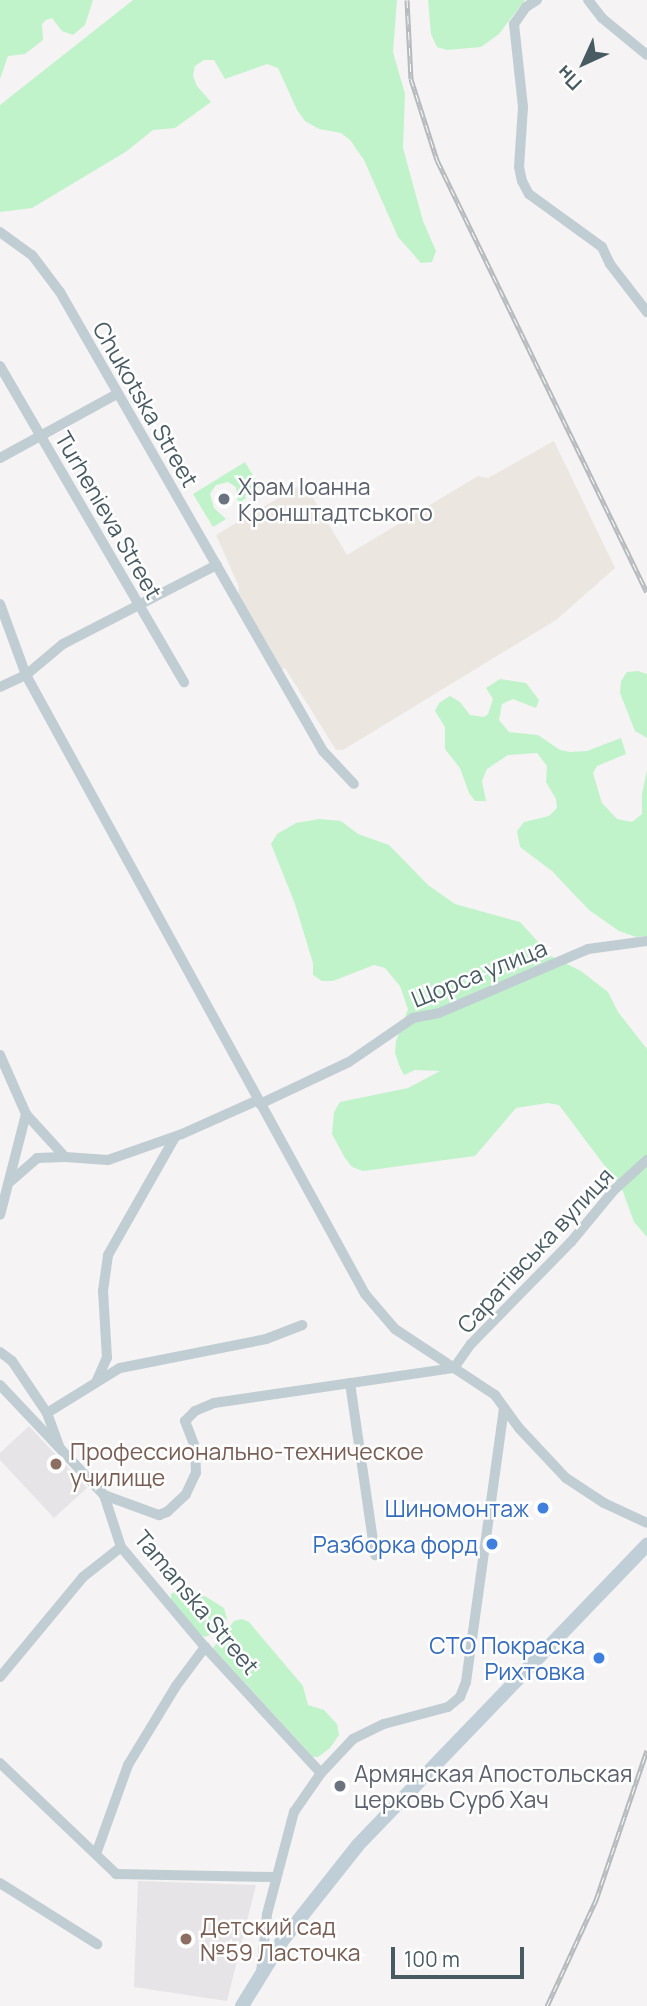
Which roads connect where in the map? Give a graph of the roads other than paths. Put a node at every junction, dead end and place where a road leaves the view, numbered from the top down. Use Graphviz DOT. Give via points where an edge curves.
graph roads {
  1 [pos="537,0"];
  2 [pos="588,0"];
  3 [pos="647,55"];
  4 [pos="0,232"];
  5 [pos="647,312"];
  6 [pos="0,366"];
  7 [pos="117,394"];
  8 [pos="41,435"];
  9 [pos="0,458"];
  10 [pos="217,565"];
  11 [pos="0,604"];
  12 [pos="137,605"];
  13 [pos="26,675"];
  14 [pos="184,682"];
  15 [pos="0,687"];
  16 [pos="354,784"];
  17 [pos="647,940"];
  18 [pos="0,1055"];
  19 [pos="259,1102"];
  20 [pos="26,1114"];
  21 [pos="175,1137"];
  22 [pos="65,1157"];
  23 [pos="647,1160"];
  24 [pos="10,1182"];
  25 [pos="0,1215"];
  26 [pos="302,1325"];
  27 [pos="0,1352"];
  28 [pos="454,1368"];
  29 [pos="97,1381"];
  30 [pos="350,1383"];
  31 [pos="0,1385"];
  32 [pos="504,1408"];
  33 [pos="47,1413"];
  34 [pos="61,1451"];
  35 [pos="104,1495"];
  36 [pos="647,1523"];
  37 [pos="647,1545"];
  38 [pos="121,1547"];
  39 [pos="375,1555"];
  40 [pos="205,1647"];
  41 [pos="0,1677"];
  42 [pos="0,1763"];
  43 [pos="321,1773"];
  44 [pos="96,1854"];
  45 [pos="276,1877"];
  46 [pos="0,1883"];
  47 [pos="97,1944"];
  48 [pos="261,1974"];
  49 [pos="242,2006"];
  1 -- 5 [label="street" via="514,24 523,107 522,181 529,194 601,247"];
  2 -- 3 [label="street" via="602,18"];
  4 -- 7 [label="street, Chukotska Street" via="32,255 60,292"];
  6 -- 8 [label="street, Turhenieva Street"];
  7 -- 8 [label="street"];
  7 -- 10 [label="street, Chukotska Street"];
  8 -- 9 [label="street"];
  8 -- 12 [label="street, Turhenieva Street"];
  10 -- 12 [label="street"];
  10 -- 16 [label="street, Chukotska Street" via="323,751"];
  11 -- 13 [label="street"];
  12 -- 13 [label="street" via="63,644"];
  12 -- 14 [label="street, Turhenieva Street"];
  13 -- 15 [label="street"];
  13 -- 19 [label="street"];
  17 -- 19 [label="street, Щорса улица" via="588,949 439,1013 413,1018 349,1062"];
  18 -- 20 [label="street"];
  19 -- 21 [label="street, Щорса улица"];
  19 -- 28 [label="street" via="365,1294 395,1329"];
  20 -- 22 [label="street"];
  20 -- 24 [label="street"];
  21 -- 22 [label="street, Щорса улица" via="108,1160"];
  21 -- 29 [label="street" via="108,1255 103,1291 107,1358"];
  22 -- 24 [label="street, Щорса улица" via="37,1158"];
  23 -- 28 [label="street, Саратівська вулиця" via="503,1309"];
  24 -- 25 [label="street"];
  26 -- 29 [label="street" via="267,1339 120,1368"];
  27 -- 33 [label="street"];
  28 -- 30 [label="street"];
  28 -- 32 [label="street" via="495,1395"];
  29 -- 33 [label="street"];
  30 -- 35 [label="street" via="214,1403 195,1411 185,1421 195,1447 196,1473 186,1494 167,1512 159,1515"];
  30 -- 39 [label="street"];
  31 -- 34 [label="street, Tamanska Street"];
  32 -- 36 [label="street" via="566,1478"];
  32 -- 43 [label="street" via="466,1682 460,1697 448,1707 384,1724 353,1739"];
  33 -- 34 [label="street"];
  34 -- 35 [label="street, Tamanska Street"];
  35 -- 38 [label="street, Tamanska Street"];
  37 -- 48 [label="main road" via="358,1845"];
  38 -- 40 [label="street, Tamanska Street"];
  38 -- 41 [label="street" via="83,1577"];
  40 -- 43 [label="street, Tamanska Street"];
  40 -- 44 [label="street" via="128,1765"];
  42 -- 44 [label="street"];
  43 -- 45 [label="street" via="294,1812"];
  44 -- 45 [label="street" via="116,1874"];
  45 -- 48 [label="street"];
  46 -- 47 [label="street"];
  48 -- 49 [label="main road"];
}
